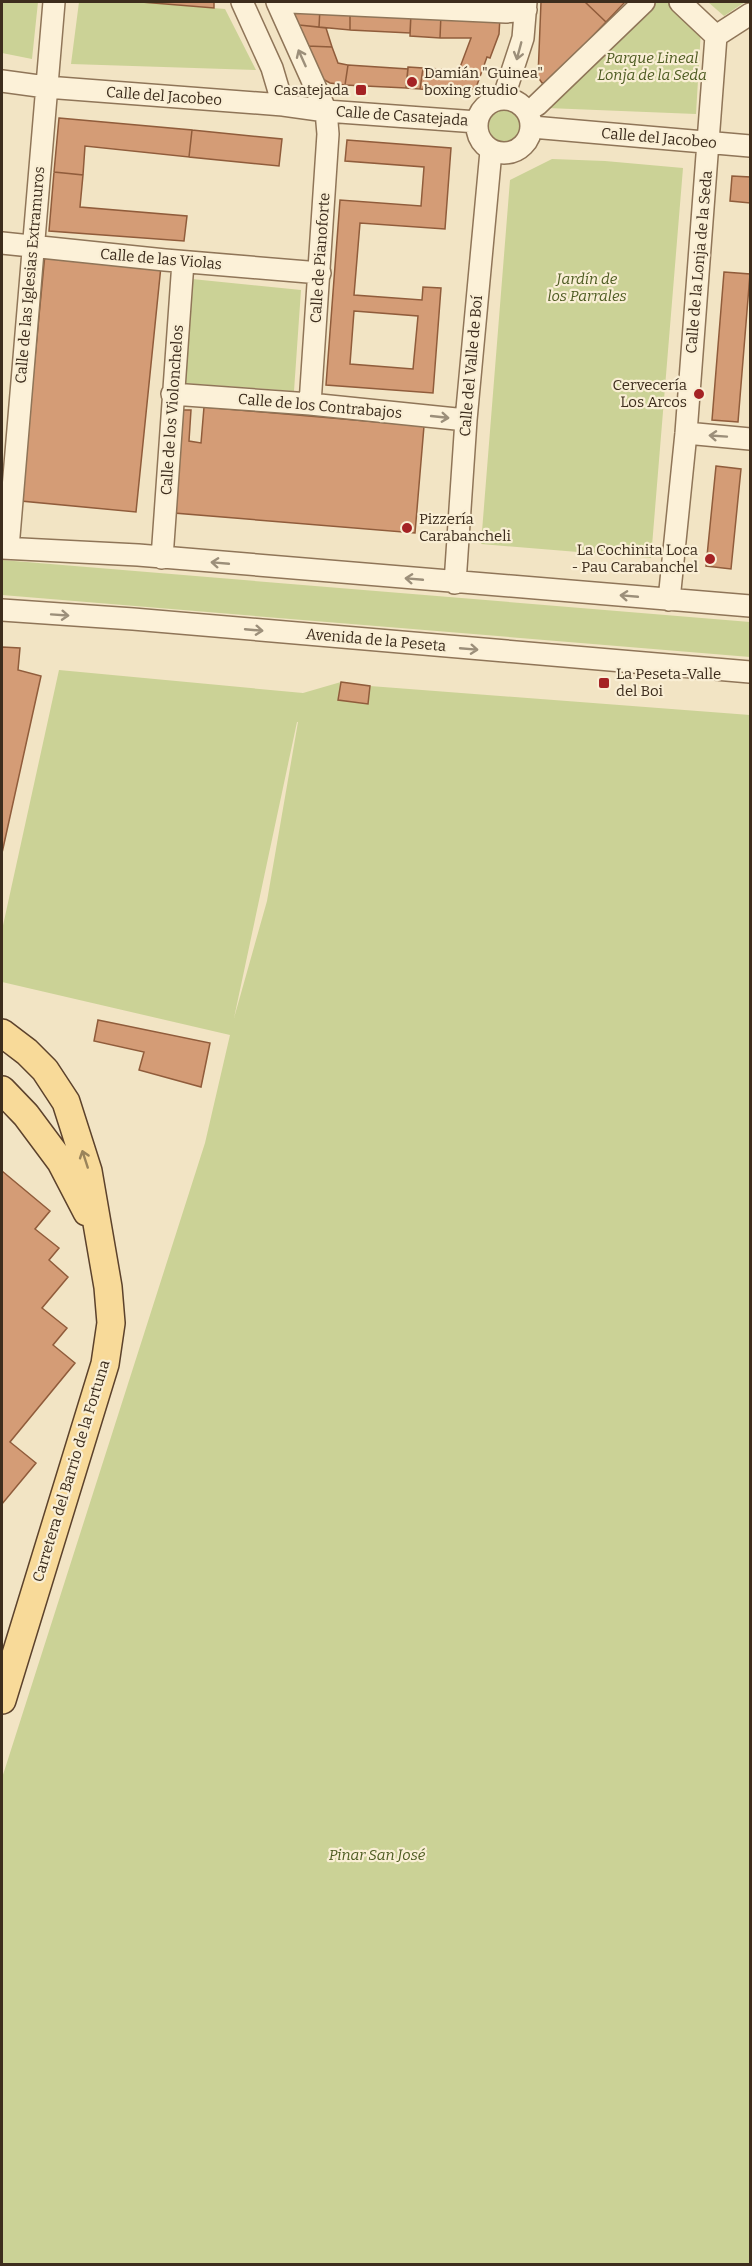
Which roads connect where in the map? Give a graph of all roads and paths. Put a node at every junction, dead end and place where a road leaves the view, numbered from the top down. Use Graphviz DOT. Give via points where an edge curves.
graph roads {
  1 [pos="54,2"];
  2 [pos="242,2"];
  3 [pos="277,2"];
  4 [pos="290,2"];
  5 [pos="644,2"];
  6 [pos="680,2"];
  7 [pos="526,6"];
  8 [pos="750,14"];
  9 [pos="716,36"];
  10 [pos="2,81"];
  11 [pos="46,87"];
  12 [pos="503,99"];
  13 [pos="283,105"];
  14 [pos="537,105"];
  15 [pos="326,111"];
  16 [pos="477,122"];
  17 [pos="532,128"];
  18 [pos="709,142"];
  19 [pos="750,146"];
  20 [pos="491,151"];
  21 [pos="2,243"];
  22 [pos="32,247"];
  23 [pos="183,262"];
  24 [pos="320,273"];
  25 [pos="172,394"];
  26 [pos="310,404"];
  27 [pos="466,420"];
  28 [pos="686,433"];
  29 [pos="750,439"];
  30 [pos="5,548"];
  31 [pos="162,558"];
  32 [pos="455,583"];
  33 [pos="669,600"];
  34 [pos="750,606"];
  35 [pos="2,610"];
  36 [pos="750,672"];
  37 [pos="2,1033"];
  38 [pos="45,1070"];
  39 [pos="2,1090"];
  40 [pos="100,1237"];
  41 [pos="2,1700"];
  1 -- 11 [label="street, Calle de las Iglesias Extramuros"];
  2 -- 13 [label="street" via="272,68"];
  15 -- 3 [label="street, one-way"];
  4 -- 7 [label="street" via="506,12"];
  5 -- 14 [label="street"];
  6 -- 9 [label="street"];
  7 -- 12 [label="street, one-way" via="523,38"];
  8 -- 9 [label="street"];
  9 -- 18 [label="street, Calle de la Lonja de la Seda"];
  10 -- 11 [label="street, Calle del Jacobeo"];
  11 -- 13 [label="street, Calle del Jacobeo"];
  11 -- 22 [label="street, Calle de las Iglesias Extramuros"];
  12 -- 16 [label="street" via="483,108"];
  12 -- 17 [label="street" via="522,105"];
  13 -- 15 [label="street, Calle del Jacobeo"];
  15 -- 16 [label="street, Calle de Casatejada"];
  15 -- 24 [label="street, Calle de Pianoforte"];
  16 -- 20 [label="street" via="480,138"];
  17 -- 18 [label="street, Calle del Jacobeo"];
  17 -- 20 [label="street" via="518,151"];
  18 -- 19 [label="street, Calle del Jacobeo"];
  18 -- 28 [label="street, Calle de la Lonja de la Seda"];
  20 -- 27 [label="street, Calle del Valle de Boí"];
  21 -- 22 [label="street, Calle de las Violas"];
  22 -- 23 [label="street, Calle de las Violas"];
  22 -- 30 [label="street, Calle de las Iglesias Extramuros"];
  23 -- 24 [label="street, Calle de las Violas"];
  23 -- 25 [label="street, Calle de los Violonchelos"];
  24 -- 26 [label="street, Calle de Pianoforte"];
  25 -- 26 [label="street, Calle de los Contrabajos"];
  25 -- 31 [label="street, Calle de los Violonchelos"];
  26 -- 27 [label="street, Calle de los Contrabajos, one-way"];
  27 -- 32 [label="street, Calle del Valle de Boí"];
  29 -- 28 [label="street, one-way"];
  28 -- 33 [label="street, Calle de la Lonja de la Seda"];
  30 -- 31 [label="street"];
  32 -- 31 [label="street, one-way"];
  33 -- 32 [label="street, one-way"];
  33 -- 34 [label="street"];
  35 -- 36 [label="street, Avenida de la Peseta, one-way"];
  37 -- 38 [label="main road, Carretera del Barrio de la Fortuna"];
  38 -- 39 [label="main road, Carretera del Barrio de la Fortuna" via="48,1097 42,1106 29,1107"];
  40 -- 38 [label="main road, Carretera del Barrio de la Fortuna, one-way" via="88,1171 66,1102"];
  39 -- 40 [label="main road, Carretera del Barrio de la Fortuna" via="61,1162"];
  40 -- 41 [label="main road, Carretera del Barrio de la Fortuna" via="111,1323 105,1365"];
}
